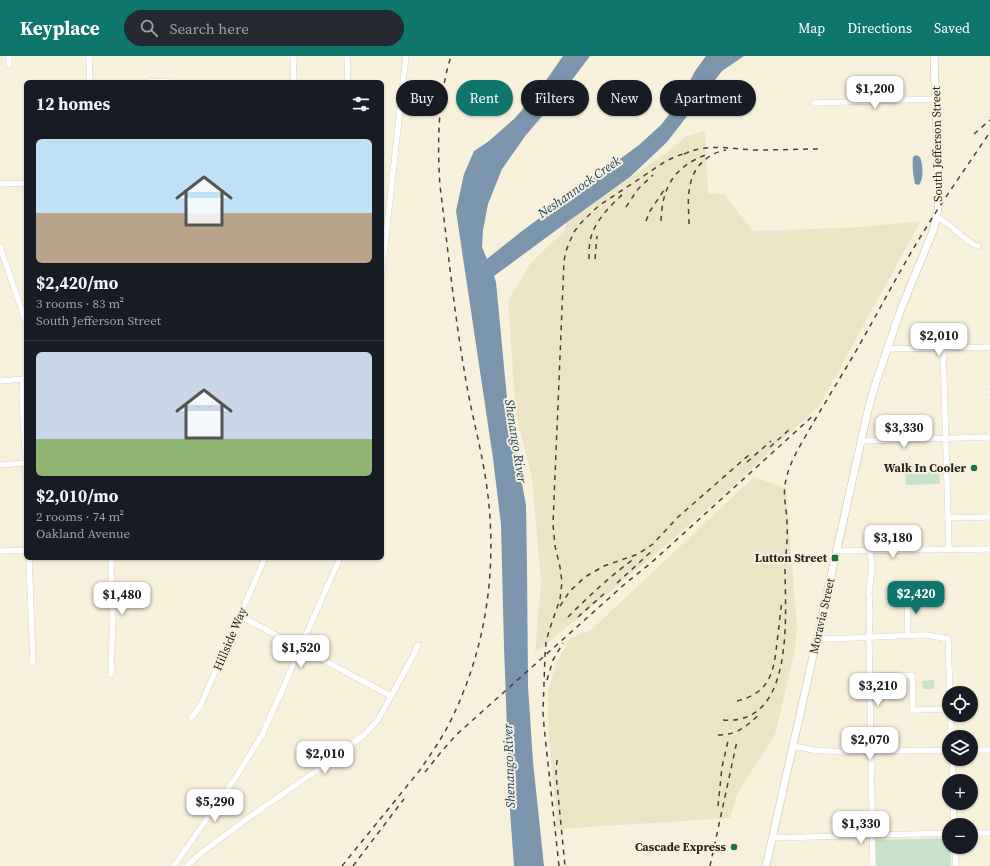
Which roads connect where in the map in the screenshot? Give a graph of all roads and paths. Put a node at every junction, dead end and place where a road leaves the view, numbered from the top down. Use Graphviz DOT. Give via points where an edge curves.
graph roads {
  1 [pos="9,56"];
  2 [pos="89,56"];
  3 [pos="292,56"];
  4 [pos="406,56"];
  5 [pos="934,56"];
  6 [pos="347,58"];
  7 [pos="9,65"];
  8 [pos="90,80"];
  9 [pos="294,80"];
  10 [pos="348,80"];
  11 [pos="936,99"];
  12 [pos="814,103"];
  13 [pos="24,183"];
  14 [pos="0,184"];
  15 [pos="936,217"];
  16 [pos="933,232"];
  17 [pos="978,246"];
  18 [pos="0,247"];
  19 [pos="384,253"];
  20 [pos="24,316"];
  21 [pos="990,347"];
  22 [pos="943,348"];
  23 [pos="887,349"];
  24 [pos="24,379"];
  25 [pos="0,381"];
  26 [pos="24,384"];
  27 [pos="24,429"];
  28 [pos="990,437"];
  29 [pos="946,438"];
  30 [pos="861,441"];
  31 [pos="24,463"];
  32 [pos="0,465"];
  33 [pos="990,517"];
  34 [pos="948,518"];
  35 [pos="990,549"];
  36 [pos="24,550"];
  37 [pos="870,550"];
  38 [pos="949,550"];
  39 [pos="0,551"];
  40 [pos="837,551"];
  41 [pos="29,560"];
  42 [pos="111,560"];
  43 [pos="264,560"];
  44 [pos="339,560"];
  45 [pos="907,596"];
  46 [pos="240,616"];
  47 [pos="908,635"];
  48 [pos="818,637"];
  49 [pos="868,637"];
  50 [pos="418,645"];
  51 [pos="300,648"];
  52 [pos="33,663"];
  53 [pos="111,674"];
  54 [pos="869,676"];
  55 [pos="950,686"];
  56 [pos="391,696"];
  57 [pos="942,709"];
  58 [pos="191,718"];
  59 [pos="793,746"];
  60 [pos="942,750"];
  61 [pos="978,750"];
  62 [pos="990,750"];
  63 [pos="871,752"];
  64 [pos="978,833"];
  65 [pos="990,833"];
  66 [pos="942,834"];
  67 [pos="872,836"];
  68 [pos="773,838"];
  69 [pos="955,854"];
  70 [pos="174,866"];
  71 [pos="186,866"];
  72 [pos="766,866"];
  73 [pos="873,866"];
  74 [pos="956,866"];
  1 -- 7 [label="street"];
  2 -- 8 [label="street"];
  3 -- 9 [label="street"];
  4 -- 19 [label="street"];
  5 -- 11 [label="main road, South Jefferson Street"];
  6 -- 10 [label="street"];
  11 -- 12 [label="street"];
  11 -- 15 [label="main road, South Jefferson Street" via="939,202"];
  13 -- 14 [label="street"];
  15 -- 16 [label="main road, South Jefferson Street"];
  15 -- 17 [label="street" via="947,222"];
  16 -- 23 [label="main road, Moravia Street"];
  18 -- 20 [label="street"];
  21 -- 22 [label="street"];
  22 -- 23 [label="street"];
  22 -- 29 [label="street"];
  23 -- 30 [label="main road, Moravia Street" via="872,394"];
  24 -- 25 [label="street"];
  26 -- 27 [label="street"];
  28 -- 29 [label="street"];
  29 -- 30 [label="street"];
  29 -- 34 [label="street"];
  30 -- 40 [label="main road, Moravia Street"];
  31 -- 32 [label="street"];
  33 -- 34 [label="street"];
  34 -- 38 [label="street"];
  35 -- 38 [label="street"];
  36 -- 39 [label="street"];
  37 -- 38 [label="street"];
  37 -- 40 [label="street"];
  37 -- 49 [label="street" via="872,567"];
  40 -- 48 [label="main road, Moravia Street"];
  41 -- 52 [label="street"];
  42 -- 53 [label="street"];
  43 -- 46 [label="street, Hillside Way"];
  44 -- 51 [label="street"];
  45 -- 47 [label="street"];
  46 -- 51 [label="street"];
  46 -- 58 [label="street, Hillside Way" via="202,702"];
  47 -- 49 [label="street"];
  47 -- 55 [label="street" via="948,639"];
  48 -- 49 [label="street"];
  48 -- 59 [label="main road, Moravia Street"];
  49 -- 54 [label="street"];
  50 -- 56 [label="street"];
  51 -- 56 [label="street"];
  51 -- 70 [label="street" via="262,735"];
  54 -- 57 [label="street" via="912,675 913,710"];
  54 -- 63 [label="street"];
  56 -- 71 [label="street" via="378,720 365,734 245,820"];
  59 -- 63 [label="street" via="832,752"];
  59 -- 68 [label="main road, Moravia Street"];
  60 -- 63 [label="street"];
  61 -- 62 [label="street"];
  63 -- 67 [label="street"];
  64 -- 65 [label="street"];
  66 -- 67 [label="street"];
  67 -- 68 [label="street"];
  67 -- 73 [label="street"];
  68 -- 72 [label="main road, Moravia Street"];
  69 -- 74 [label="street"];
}
